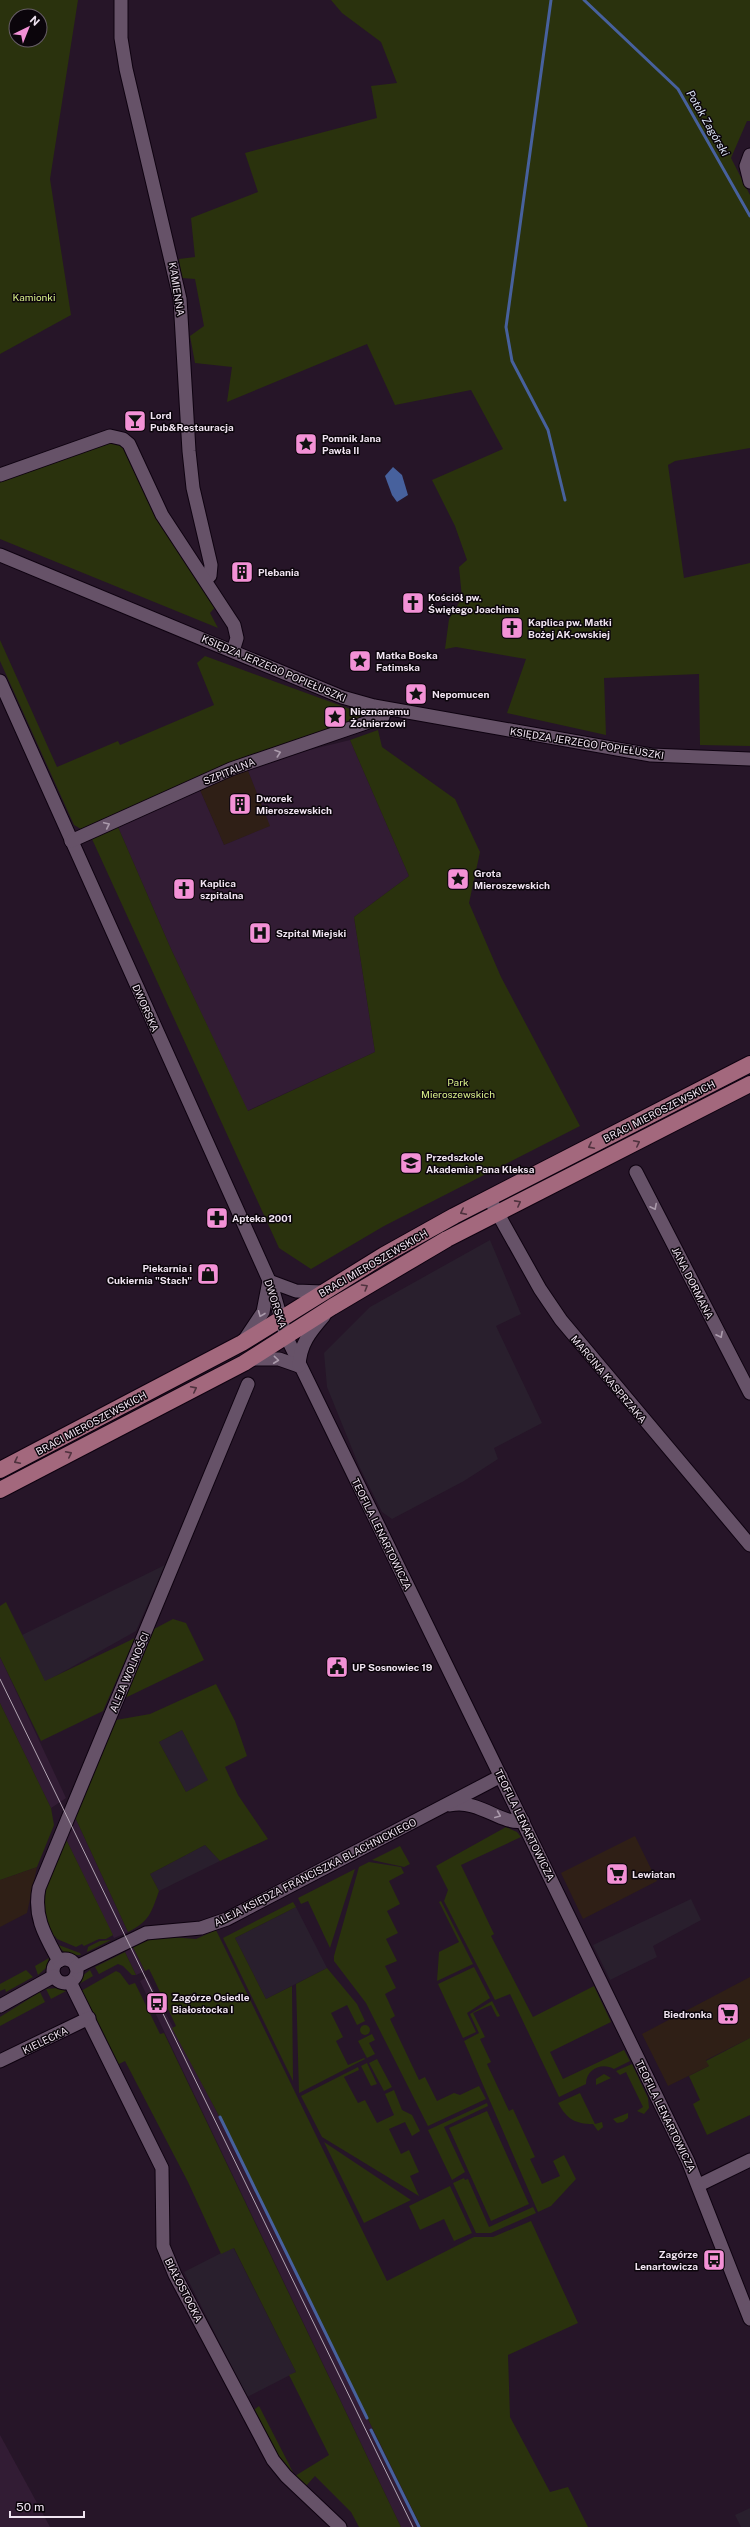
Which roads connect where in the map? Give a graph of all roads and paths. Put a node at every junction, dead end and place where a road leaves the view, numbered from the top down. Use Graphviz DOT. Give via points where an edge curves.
graph roads {
  1 [pos="121,0"];
  2 [pos="750,155"];
  3 [pos="750,182"];
  4 [pos="0,475"];
  5 [pos="0,555"];
  6 [pos="205,579"];
  7 [pos="233,651"];
  8 [pos="0,681"];
  9 [pos="385,709"];
  10 [pos="750,759"];
  11 [pos="71,841"];
  12 [pos="750,1064"];
  13 [pos="750,1084"];
  14 [pos="636,1172"];
  15 [pos="490,1198"];
  16 [pos="498,1214"];
  17 [pos="269,1281"];
  18 [pos="322,1292"];
  19 [pos="332,1307"];
  20 [pos="281,1318"];
  21 [pos="286,1336"];
  22 [pos="242,1343"];
  23 [pos="252,1359"];
  24 [pos="299,1366"];
  25 [pos="248,1384"];
  26 [pos="750,1394"];
  27 [pos="0,1470"];
  28 [pos="0,1490"];
  29 [pos="750,1545"];
  30 [pos="501,1776"];
  31 [pos="441,1808"];
  32 [pos="523,1821"];
  33 [pos="59,1961"];
  34 [pos="76,1967"];
  35 [pos="54,1976"];
  36 [pos="70,1982"];
  37 [pos="0,2006"];
  38 [pos="89,2018"];
  39 [pos="0,2061"];
  40 [pos="750,2160"];
  41 [pos="699,2185"];
  42 [pos="750,2319"];
  43 [pos="340,2527"];
  1 -- 6 [label="street, KAMIENNA" via="121,38 126,69 180,299 193,488 211,564 210,576"];
  2 -- 3 [label="street" via="746,166"];
  4 -- 6 [label="street" via="110,436 123,439 134,452 162,515"];
  5 -- 7 [label="street, KSIĘDZA JERZEGO POPIEŁUSZKI"];
  6 -- 7 [label="street" via="234,625 237,638"];
  7 -- 9 [label="street, KSIĘDZA JERZEGO POPIEŁUSZKI" via="342,697"];
  8 -- 11 [label="street, DWORSKA"];
  9 -- 10 [label="street, KSIĘDZA JERZEGO POPIEŁUSZKI" via="651,755"];
  11 -- 9 [label="street, SZPITALNA, one-way" via="231,769 383,717"];
  11 -- 17 [label="street, DWORSKA"];
  12 -- 15 [label="main road, BRACI MIEROSZEWSKICH, one-way"];
  16 -- 13 [label="main road, BRACI MIEROSZEWSKICH, one-way"];
  14 -- 26 [label="street, JANA DORMANA, one-way"];
  15 -- 16 [label="street, MARCINA KASPRZAKA"];
  15 -- 18 [label="main road, BRACI MIEROSZEWSKICH, one-way"];
  19 -- 16 [label="main road, BRACI MIEROSZEWSKICH, one-way" via="447,1239"];
  16 -- 29 [label="street, MARCINA KASPRZAKA" via="561,1320"];
  17 -- 18 [label="street" via="296,1291"];
  17 -- 20 [label="street, DWORSKA"];
  17 -- 22 [label="street, one-way" via="263,1312"];
  18 -- 20 [label="main road, BRACI MIEROSZEWSKICH"];
  19 -- 21 [label="main road, BRACI MIEROSZEWSKICH"];
  19 -- 24 [label="street" via="306,1337 300,1351"];
  20 -- 21 [label="street, DWORSKA"];
  20 -- 22 [label="main road, BRACI MIEROSZEWSKICH"];
  21 -- 23 [label="main road, BRACI MIEROSZEWSKICH"];
  21 -- 24 [label="street, TEOFILA LENARTOWICZA"];
  22 -- 27 [label="main road, BRACI MIEROSZEWSKICH, one-way"];
  23 -- 24 [label="street, one-way" via="279,1359"];
  28 -- 23 [label="main road, BRACI MIEROSZEWSKICH, one-way"];
  24 -- 30 [label="street, TEOFILA LENARTOWICZA"];
  25 -- 33 [label="street, ALEJA WOLNOŚCI" via="39,1888 38,1920"];
  30 -- 31 [label="street, ALEJA KSIĘDZA FRANCISZKA BLACHNICKIEGO"];
  30 -- 32 [label="street, TEOFILA LENARTOWICZA"];
  31 -- 32 [label="street, ALEJA KSIĘDZA FRANCISZKA BLACHNICKIEGO, one-way" via="469,1804 514,1821"];
  31 -- 34 [label="street, ALEJA KSIĘDZA FRANCISZKA BLACHNICKIEGO" via="222,1921 201,1928 146,1933"];
  32 -- 41 [label="street, TEOFILA LENARTOWICZA"];
  33 -- 34 [label="street" via="71,1961"];
  33 -- 35 [label="street" via="54,1966"];
  34 -- 36 [label="street" via="76,1975"];
  35 -- 36 [label="street" via="59,1982"];
  35 -- 37 [label="street"];
  36 -- 38 [label="street, BIAŁOSTOCKA"];
  38 -- 39 [label="street, KIELECKA"];
  38 -- 43 [label="street, BIAŁOSTOCKA" via="162,2168 164,2246 175,2275 273,2460 286,2476"];
  40 -- 41 [label="street"];
  41 -- 42 [label="street, TEOFILA LENARTOWICZA"];
}
